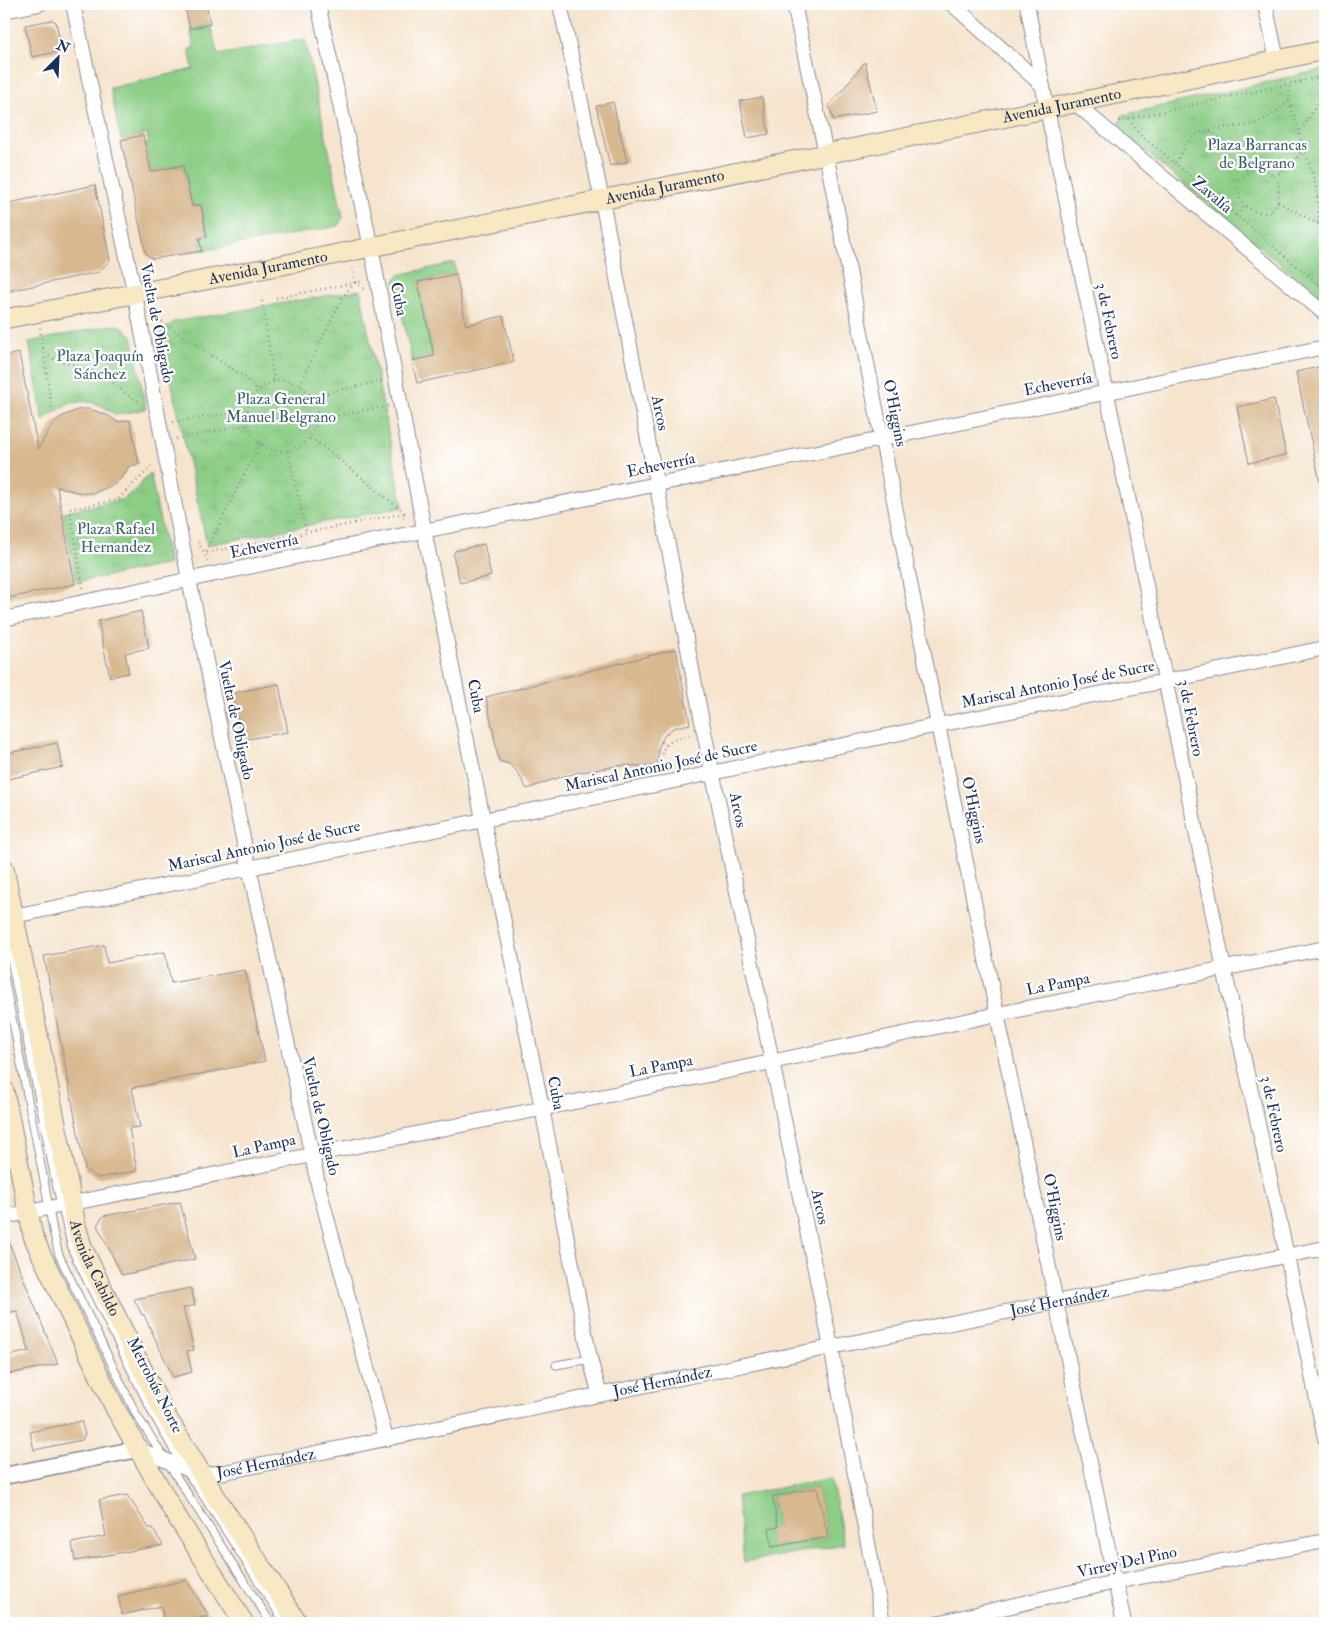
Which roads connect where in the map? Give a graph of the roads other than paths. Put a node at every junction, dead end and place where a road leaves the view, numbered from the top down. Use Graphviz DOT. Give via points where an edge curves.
graph roads {
  1 [pos="39,4"];
  2 [pos="74,4"];
  3 [pos="318,4"];
  4 [pos="560,4"];
  5 [pos="794,4"];
  6 [pos="952,4"];
  7 [pos="1027,4"];
  8 [pos="1265,4"];
  9 [pos="4,11"];
  10 [pos="1325,50"];
  11 [pos="1277,60"];
  12 [pos="1043,86"];
  13 [pos="1075,103"];
  14 [pos="1047,109"];
  15 [pos="826,154"];
  16 [pos="602,200"];
  17 [pos="371,247"];
  18 [pos="134,295"];
  19 [pos="1325,314"];
  20 [pos="4,319"];
  21 [pos="1325,347"];
  22 [pos="1106,392"];
  23 [pos="882,439"];
  24 [pos="655,484"];
  25 [pos="424,531"];
  26 [pos="189,580"];
  27 [pos="4,618"];
  28 [pos="1325,648"];
  29 [pos="1166,681"];
  30 [pos="938,725"];
  31 [pos="713,773"];
  32 [pos="483,820"];
  33 [pos="249,867"];
  34 [pos="4,868"];
  35 [pos="9,917"];
  36 [pos="4,932"];
  37 [pos="1325,948"];
  38 [pos="1224,969"];
  39 [pos="4,977"];
  40 [pos="998,1014"];
  41 [pos="771,1061"];
  42 [pos="4,1090"];
  43 [pos="542,1108"];
  44 [pos="311,1155"];
  45 [pos="61,1206"];
  46 [pos="28,1212"];
  47 [pos="4,1217"];
  48 [pos="1325,1248"];
  49 [pos="1287,1256"];
  50 [pos="1056,1302"];
  51 [pos="831,1347"];
  52 [pos="590,1359"];
  53 [pos="556,1365"];
  54 [pos="600,1395"];
  55 [pos="1325,1438"];
  56 [pos="386,1439"];
  57 [pos="138,1449"];
  58 [pos="166,1461"];
  59 [pos="184,1468"];
  60 [pos="202,1475"];
  61 [pos="4,1476"];
  62 [pos="1325,1541"];
  63 [pos="1115,1582"];
  64 [pos="244,1623"];
  65 [pos="271,1623"];
  66 [pos="285,1623"];
  67 [pos="298,1623"];
  68 [pos="882,1623"];
  69 [pos="937,1623"];
  70 [pos="1124,1623"];
  1 -- 9 [label="street"];
  2 -- 18 [label="street, Vuelta de Obligado"];
  3 -- 17 [label="street, Cuba"];
  4 -- 16 [label="street, Arcos"];
  5 -- 15 [label="street, O'Higgins"];
  6 -- 12 [label="street"];
  7 -- 12 [label="street, 3 de Febrero"];
  8 -- 11 [label="street"];
  10 -- 11 [label="main road, Avenida Juramento"];
  11 -- 13 [label="main road, Avenida Juramento"];
  12 -- 14 [label="street, 3 de Febrero"];
  13 -- 14 [label="main road, Avenida Juramento"];
  13 -- 19 [label="street, Zavalía"];
  14 -- 15 [label="main road, Avenida Juramento"];
  14 -- 22 [label="street, 3 de Febrero"];
  15 -- 16 [label="main road, Avenida Juramento"];
  15 -- 23 [label="street, O'Higgins"];
  16 -- 17 [label="main road, Avenida Juramento"];
  16 -- 24 [label="street, Arcos"];
  17 -- 18 [label="main road, Avenida Juramento"];
  17 -- 25 [label="street, Cuba"];
  18 -- 20 [label="main road, Avenida Juramento"];
  18 -- 26 [label="street, Vuelta de Obligado"];
  21 -- 22 [label="street, Echeverría"];
  22 -- 23 [label="street, Echeverría"];
  22 -- 29 [label="street, 3 de Febrero"];
  23 -- 24 [label="street, Echeverría"];
  23 -- 30 [label="street, O'Higgins"];
  24 -- 25 [label="street, Echeverría"];
  24 -- 31 [label="street, Arcos"];
  25 -- 26 [label="street, Echeverría"];
  25 -- 32 [label="street, Cuba"];
  26 -- 27 [label="street, Echeverría"];
  26 -- 33 [label="street, Vuelta de Obligado"];
  28 -- 29 [label="street, Mariscal Antonio José de Sucre"];
  29 -- 30 [label="street, Mariscal Antonio José de Sucre"];
  29 -- 38 [label="street, 3 de Febrero"];
  30 -- 31 [label="street, Mariscal Antonio José de Sucre"];
  30 -- 40 [label="street, O'Higgins"];
  31 -- 32 [label="street, Mariscal Antonio José de Sucre"];
  31 -- 41 [label="street, Arcos"];
  32 -- 33 [label="street, Mariscal Antonio José de Sucre"];
  32 -- 43 [label="street, Cuba"];
  33 -- 35 [label="street, Mariscal Antonio José de Sucre"];
  33 -- 44 [label="street, Vuelta de Obligado"];
  34 -- 35 [label="main road, Avenida Cabildo"];
  35 -- 45 [label="main road, Avenida Cabildo"];
  36 -- 45 [label="lane, Metrobús Norte"];
  37 -- 38 [label="street, La Pampa"];
  38 -- 40 [label="street, La Pampa"];
  38 -- 49 [label="street, 3 de Febrero"];
  39 -- 45 [label="lane, Metrobús Norte"];
  40 -- 41 [label="street, La Pampa"];
  40 -- 50 [label="street, O'Higgins"];
  41 -- 43 [label="street, La Pampa"];
  41 -- 51 [label="street, Arcos"];
  42 -- 46 [label="main road"];
  43 -- 44 [label="street, La Pampa"];
  43 -- 52 [label="street, Cuba"];
  44 -- 45 [label="street, La Pampa"];
  44 -- 56 [label="street, Vuelta de Obligado"];
  45 -- 46 [label="street, La Pampa"];
  45 -- 58 [label="lane, Metrobús Norte" via="53,1232 59,1255 136,1414"];
  45 -- 59 [label="lane, Metrobús Norte" via="81,1270 152,1412"];
  45 -- 60 [label="main road, Avenida Cabildo" via="78,1233 163,1411"];
  46 -- 47 [label="street, La Pampa"];
  46 -- 57 [label="main road" via="41,1254"];
  48 -- 49 [label="street, José Hernández"];
  49 -- 50 [label="street, José Hernández"];
  49 -- 55 [label="street, 3 de Febrero"];
  50 -- 51 [label="street, José Hernández"];
  50 -- 63 [label="street, O'Higgins"];
  51 -- 54 [label="street, José Hernández"];
  51 -- 68 [label="street, Arcos"];
  52 -- 53 [label="lane"];
  52 -- 54 [label="street, Cuba"];
  54 -- 56 [label="street, José Hernández"];
  56 -- 60 [label="street, José Hernández"];
  57 -- 58 [label="street, José Hernández"];
  57 -- 61 [label="street"];
  57 -- 64 [label="main road"];
  58 -- 59 [label="street, José Hernández"];
  58 -- 65 [label="lane, Metrobús Norte"];
  59 -- 60 [label="street, José Hernández"];
  59 -- 66 [label="lane, Metrobús Norte"];
  60 -- 67 [label="main road, Avenida Cabildo"];
  62 -- 63 [label="street, Virrey Del Pino"];
  63 -- 69 [label="street, Virrey Del Pino"];
  63 -- 70 [label="street, O'Higgins"];
}
